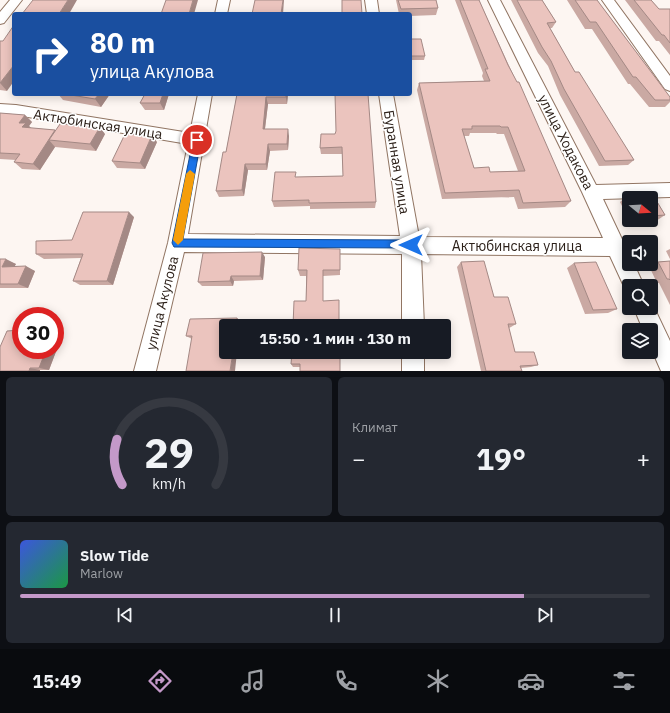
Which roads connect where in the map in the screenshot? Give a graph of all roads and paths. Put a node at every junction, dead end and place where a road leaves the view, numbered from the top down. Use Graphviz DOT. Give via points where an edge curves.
graph roads {
  1 [pos="224,0"];
  2 [pos="371,0"];
  3 [pos="494,0"];
  4 [pos="608,0"];
  5 [pos="9,6"];
  6 [pos="221,12"];
  7 [pos="373,12"];
  8 [pos="0,20"];
  9 [pos="670,86"];
  10 [pos="205,96"];
  11 [pos="386,96"];
  12 [pos="0,109"];
  13 [pos="197,140"];
  14 [pos="670,190"];
  15 [pos="591,192"];
  16 [pos="177,243"];
  17 [pos="411,245"];
  18 [pos="616,246"];
  19 [pos="631,279"];
  20 [pos="647,315"];
  21 [pos="413,319"];
  22 [pos="413,359"];
  23 [pos="670,366"];
  24 [pos="145,371"];
  25 [pos="413,371"];
  1 -- 6 [label="street"];
  2 -- 7 [label="street"];
  3 -- 15 [label="street, улица Ходакова"];
  4 -- 9 [label="street"];
  5 -- 8 [label="street"];
  10 -- 13 [label="street, улица Акулова"];
  11 -- 17 [label="street, Буранная улица"];
  12 -- 13 [label="street, Актюбинская улица"];
  13 -- 16 [label="street, улица Акулова"];
  14 -- 15 [label="street"];
  15 -- 18 [label="street, улица Ходакова"];
  16 -- 17 [label="street, Актюбинская улица"];
  16 -- 24 [label="street, улица Акулова"];
  17 -- 18 [label="street, Актюбинская улица"];
  17 -- 21 [label="street, Буранная улица"];
  18 -- 19 [label="street, улица Ходакова"];
  20 -- 23 [label="street"];
  22 -- 25 [label="street"];
}
